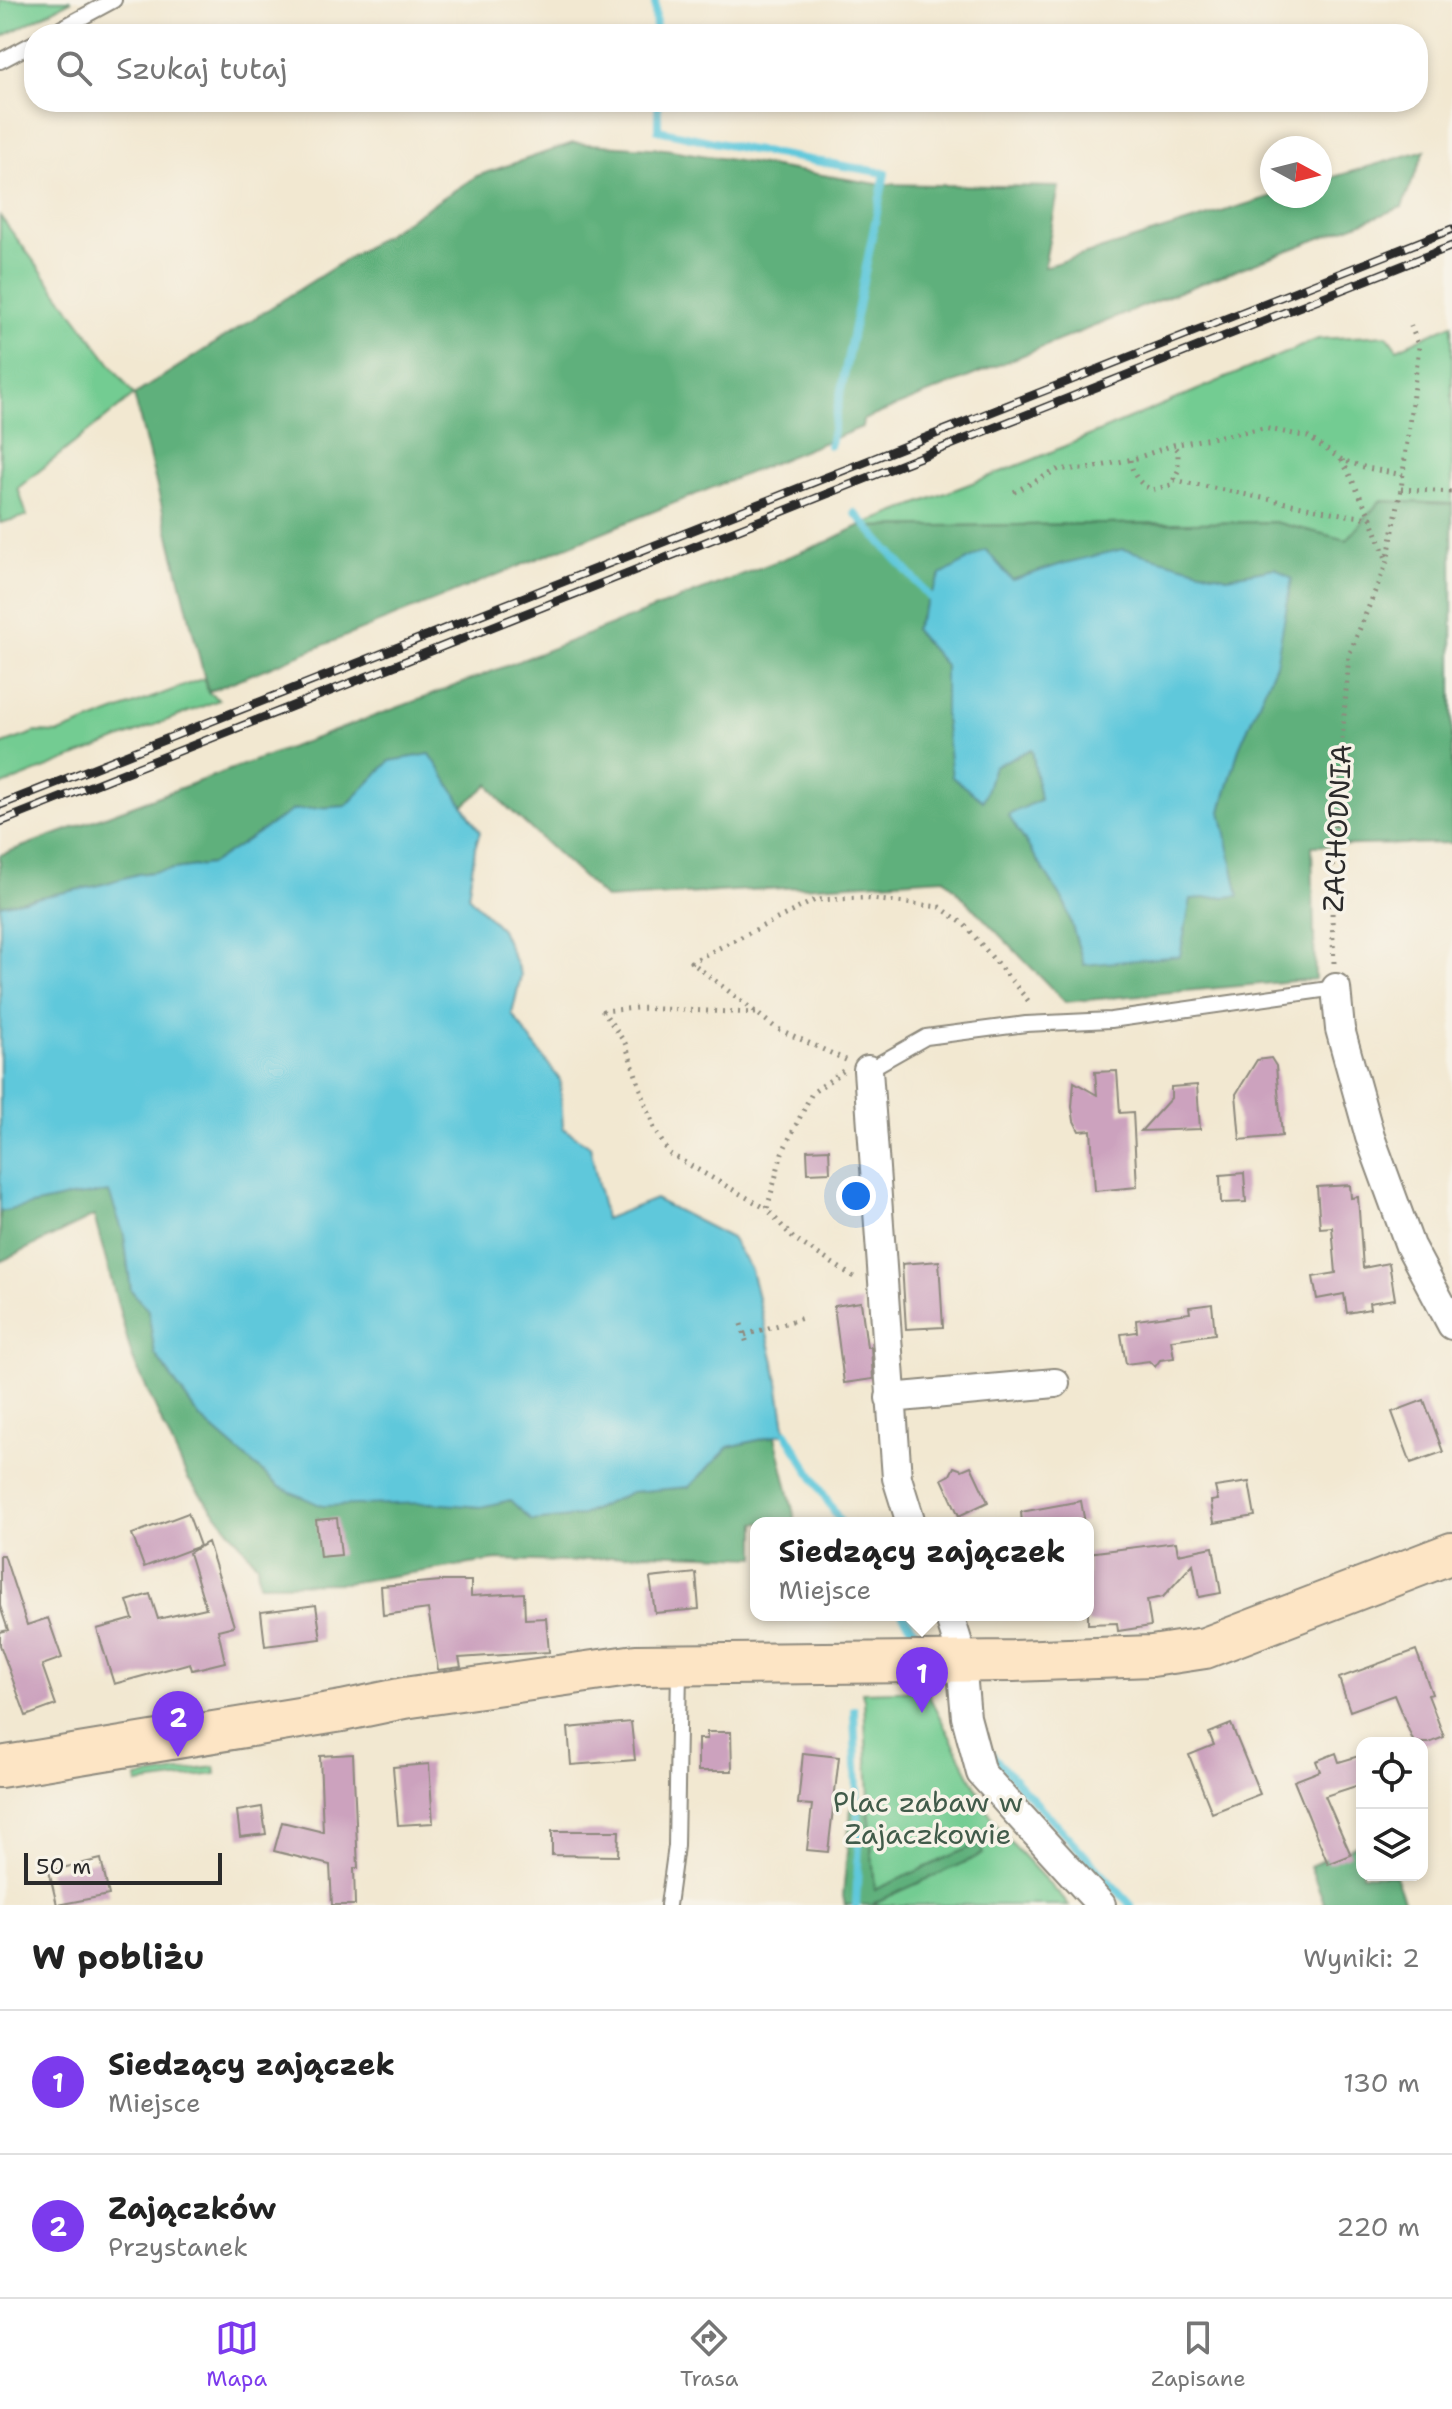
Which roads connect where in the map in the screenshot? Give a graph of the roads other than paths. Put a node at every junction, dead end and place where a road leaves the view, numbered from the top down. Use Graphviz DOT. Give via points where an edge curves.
graph roads {
  1 [pos="114,0"];
  2 [pos="70,24"];
  3 [pos="24,48"];
  4 [pos="0,61"];
  5 [pos="1336,988"];
  6 [pos="868,1070"];
  7 [pos="1452,1325"];
  8 [pos="1055,1383"];
  9 [pos="890,1398"];
  10 [pos="909,1517"];
  11 [pos="1452,1553"];
  12 [pos="951,1621"];
  13 [pos="962,1662"];
  14 [pos="679,1664"];
  15 [pos="0,1767"];
  16 [pos="668,1905"];
  17 [pos="1101,1905"];
  1 -- 2 [label="lane"];
  3 -- 4 [label="lane"];
  5 -- 6 [label="lane" via="1111,1020 926,1037"];
  5 -- 7 [label="street" via="1340,1029 1370,1137 1410,1246"];
  6 -- 9 [label="street"];
  8 -- 9 [label="street"];
  9 -- 10 [label="street" via="897,1478"];
  11 -- 13 [label="main road" via="1205,1648 1152,1656"];
  12 -- 13 [label="street"];
  13 -- 14 [label="main road"];
  13 -- 17 [label="street" via="966,1717 981,1773"];
  14 -- 15 [label="main road" via="636,1665 433,1693"];
  14 -- 16 [label="lane" via="676,1846"];
}
